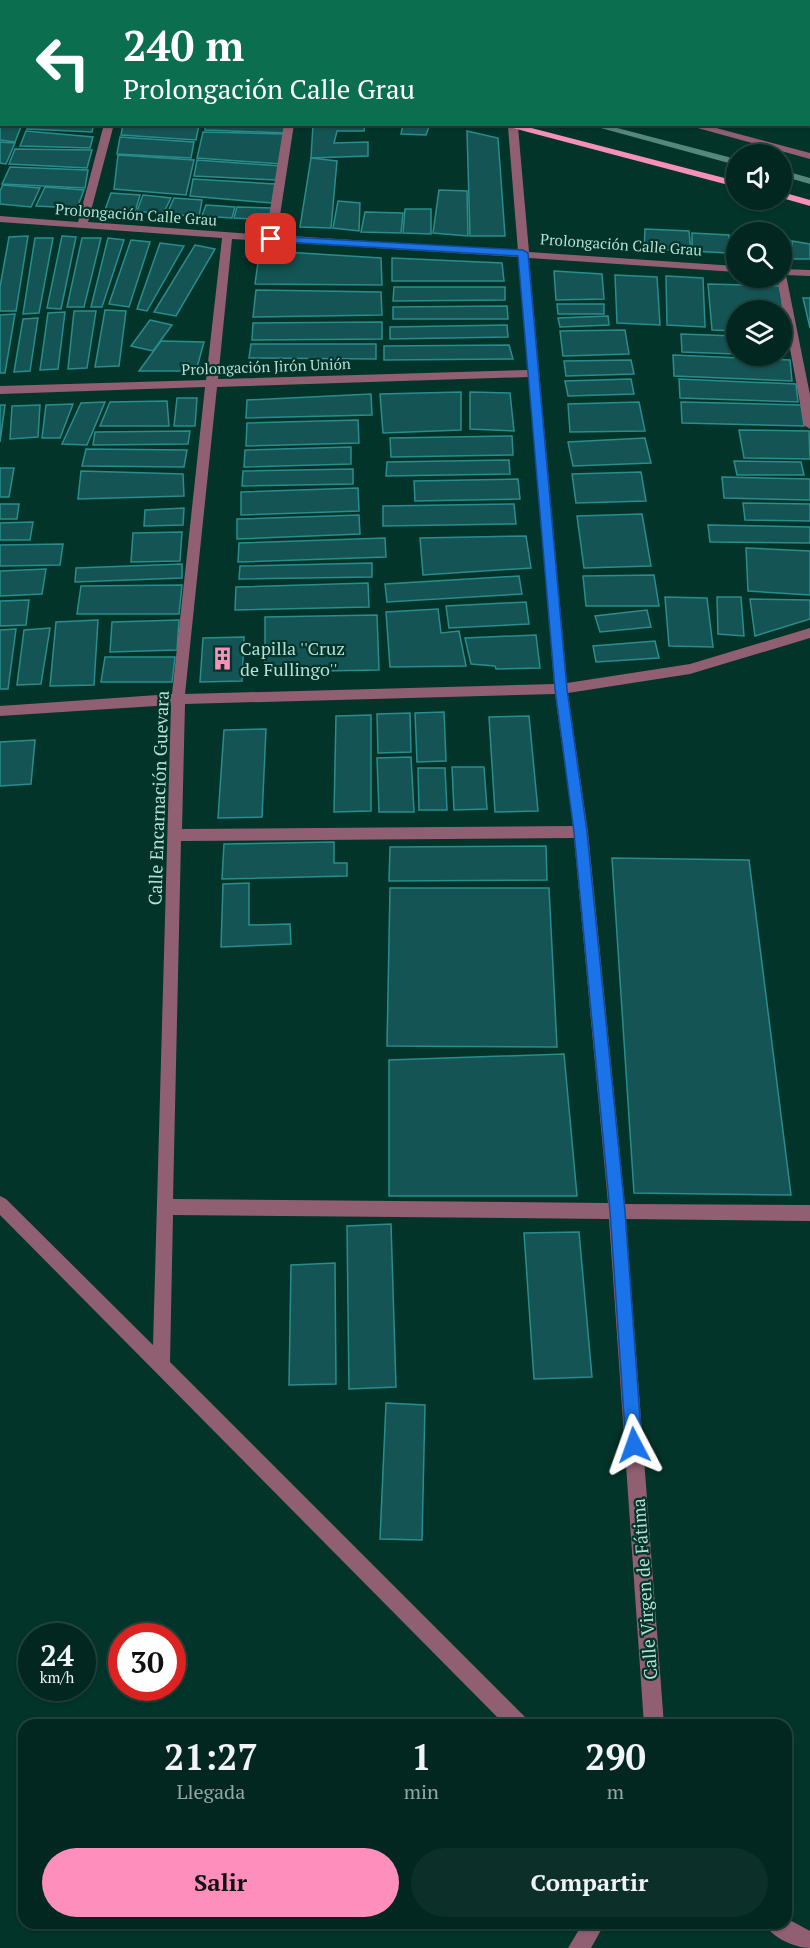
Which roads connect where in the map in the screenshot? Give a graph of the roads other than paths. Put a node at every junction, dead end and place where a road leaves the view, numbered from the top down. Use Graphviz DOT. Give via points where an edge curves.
graph roads {
  1 [pos="108,126"];
  2 [pos="289,126"];
  3 [pos="508,126"];
  4 [pos="696,126"];
  5 [pos="810,156"];
  6 [pos="726,181"];
  7 [pos="792,198"];
  8 [pos="810,203"];
  9 [pos="0,219"];
  10 [pos="82,226"];
  11 [pos="227,237"];
  12 [pos="271,239"];
  13 [pos="523,253"];
  14 [pos="726,267"];
  15 [pos="792,272"];
  16 [pos="810,273"];
  17 [pos="784,288"];
  18 [pos="534,373"];
  19 [pos="212,383"];
  20 [pos="0,390"];
  21 [pos="810,425"];
  22 [pos="810,633"];
  23 [pos="561,689"];
  24 [pos="178,699"];
  25 [pos="0,711"];
  26 [pos="581,832"];
  27 [pos="175,835"];
  28 [pos="0,1203"];
  29 [pos="165,1207"];
  30 [pos="617,1211"];
  31 [pos="810,1213"];
  32 [pos="161,1364"];
  33 [pos="513,1719"];
  34 [pos="654,1719"];
  35 [pos="591,1929"];
  36 [pos="786,1929"];
  37 [pos="810,1942"];
  38 [pos="579,1948"];
  1 -- 10 [label="street"];
  2 -- 12 [label="street"];
  3 -- 6 [label="main road"];
  3 -- 13 [label="street, Calle Virgen de Fátima"];
  4 -- 5 [label="street"];
  7 -- 8 [label="main road"];
  9 -- 10 [label="street, Prolongación Calle Grau"];
  10 -- 11 [label="street, Prolongación Calle Grau"];
  11 -- 12 [label="street, Prolongación Calle Grau"];
  11 -- 19 [label="street, Calle Encarnación Guevara"];
  12 -- 13 [label="street, Prolongación Calle Grau"];
  13 -- 14 [label="street, Prolongación Calle Grau"];
  13 -- 18 [label="street, Calle Virgen de Fátima"];
  15 -- 16 [label="street"];
  17 -- 21 [label="street"];
  18 -- 19 [label="street, Prolongación Jirón Unión"];
  18 -- 23 [label="street, Calle Virgen de Fátima"];
  19 -- 20 [label="street, Prolongación Jirón Unión"];
  19 -- 24 [label="street, Calle Encarnación Guevara"];
  22 -- 23 [label="street" via="690,669"];
  23 -- 24 [label="street"];
  23 -- 26 [label="street, Calle Virgen de Fátima"];
  24 -- 25 [label="street"];
  24 -- 27 [label="street, Calle Encarnación Guevara"];
  26 -- 27 [label="street"];
  26 -- 30 [label="street, Calle Virgen de Fátima"];
  27 -- 29 [label="street, Calle Encarnación Guevara"];
  28 -- 32 [label="street"];
  29 -- 30 [label="street"];
  29 -- 32 [label="street, Calle Encarnación Guevara"];
  30 -- 31 [label="street"];
  30 -- 34 [label="street, Calle Virgen de Fátima"];
  32 -- 33 [label="street"];
  35 -- 38 [label="street"];
  36 -- 37 [label="street"];
}
